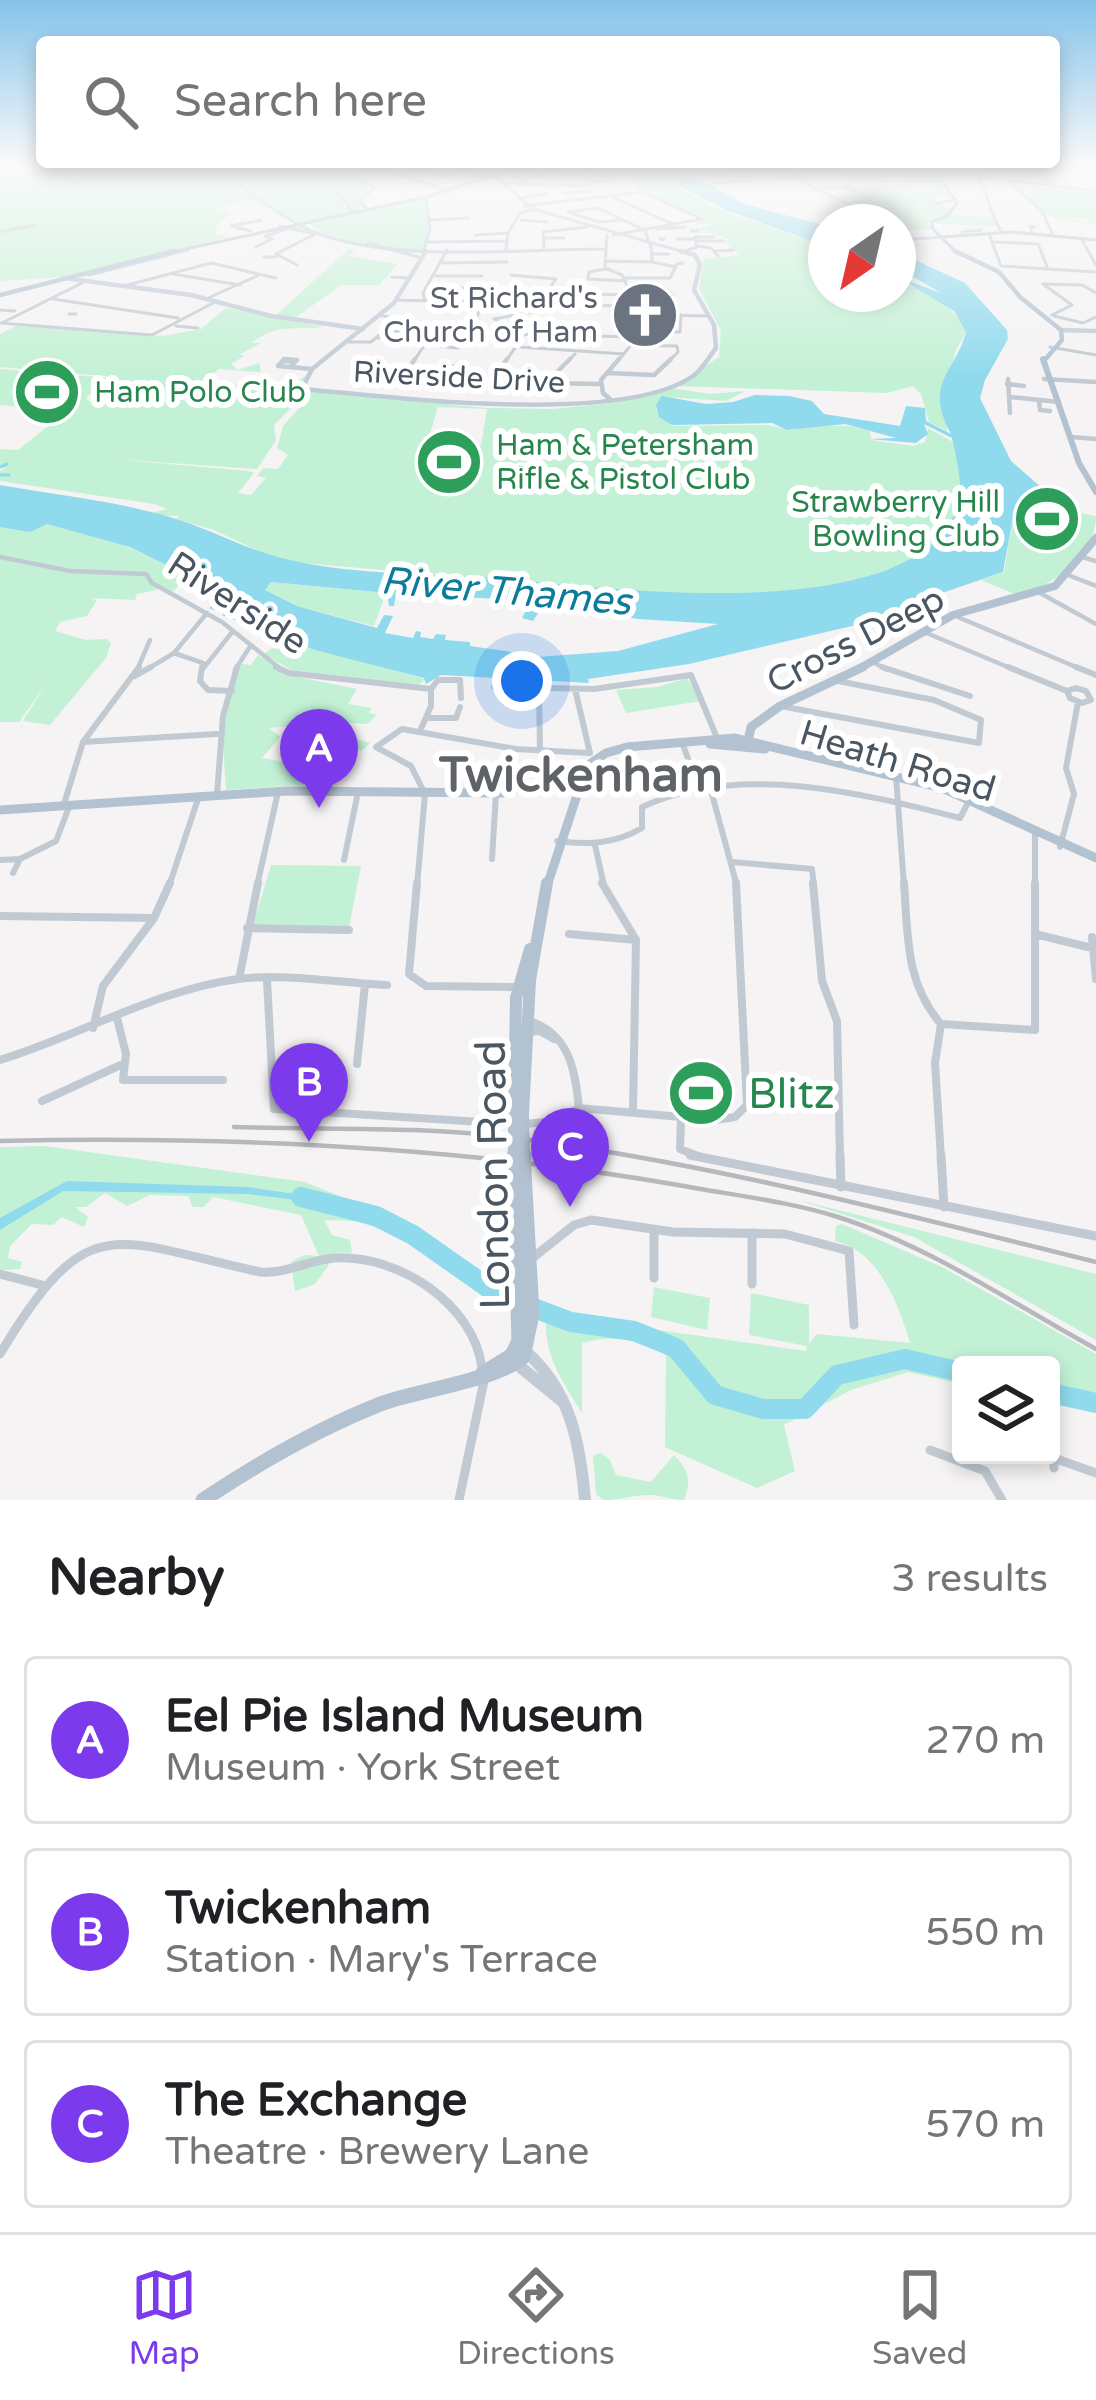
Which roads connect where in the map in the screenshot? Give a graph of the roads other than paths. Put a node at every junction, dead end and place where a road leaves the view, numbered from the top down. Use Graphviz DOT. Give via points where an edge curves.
graph roads {
  1 [pos="237,236"];
  2 [pos="265,236"];
  3 [pos="315,236"];
  4 [pos="322,236"];
  5 [pos="428,236"];
  6 [pos="508,236"];
  7 [pos="608,236"];
  8 [pos="616,236"];
  9 [pos="647,236"];
  10 [pos="696,236"];
  11 [pos="940,236"];
  12 [pos="965,236"];
  13 [pos="990,236"];
  14 [pos="1053,236"];
  15 [pos="543,238"];
  16 [pos="564,238"];
  17 [pos="916,238"];
  18 [pos="1081,238"];
  19 [pos="1095,238"];
  20 [pos="678,239"];
  21 [pos="507,241"];
  22 [pos="697,242"];
  23 [pos="725,242"];
  24 [pos="994,242"];
  25 [pos="650,244"];
  26 [pos="369,245"];
  27 [pos="256,247"];
  28 [pos="426,247"];
  29 [pos="544,248"];
  30 [pos="445,249"];
  31 [pos="506,249"];
  32 [pos="606,249"];
  33 [pos="188,250"];
  34 [pos="685,250"];
  35 [pos="733,250"];
  36 [pos="652,254"];
  37 [pos="669,254"];
  38 [pos="276,256"];
  39 [pos="264,257"];
  40 [pos="422,258"];
  41 [pos="605,261"];
  42 [pos="507,262"];
  43 [pos="652,262"];
  44 [pos="443,263"];
  45 [pos="683,263"];
  46 [pos="297,266"];
  47 [pos="676,267"];
  48 [pos="607,268"];
  49 [pos="1048,269"];
  50 [pos="1096,269"];
  51 [pos="1064,270"];
  52 [pos="170,273"];
  53 [pos="261,274"];
  54 [pos="511,275"];
  55 [pos="436,276"];
  56 [pos="482,276"];
  57 [pos="392,277"];
  58 [pos="64,278"];
  59 [pos="276,278"];
  60 [pos="410,278"];
  61 [pos="1062,279"];
  62 [pos="81,280"];
  63 [pos="625,280"];
  64 [pos="513,283"];
  65 [pos="240,285"];
  66 [pos="124,286"];
  67 [pos="469,288"];
  68 [pos="426,289"];
  69 [pos="633,292"];
  70 [pos="1096,293"];
  71 [pos="0,295"];
  72 [pos="673,296"];
  73 [pos="53,299"];
  74 [pos="206,299"];
  75 [pos="396,300"];
  76 [pos="425,301"];
  77 [pos="215,302"];
  78 [pos="482,302"];
  79 [pos="499,303"];
  80 [pos="538,303"];
  81 [pos="88,304"];
  82 [pos="589,304"];
  83 [pos="691,305"];
  84 [pos="636,306"];
  85 [pos="0,310"];
  86 [pos="19,311"];
  87 [pos="137,312"];
  88 [pos="73,314"];
  89 [pos="379,315"];
  90 [pos="659,315"];
  91 [pos="680,315"];
  92 [pos="130,316"];
  93 [pos="692,316"];
  94 [pos="709,316"];
  95 [pos="1048,316"];
  96 [pos="1096,317"];
  97 [pos="182,319"];
  98 [pos="1,323"];
  99 [pos="172,326"];
  100 [pos="511,326"];
  101 [pos="198,328"];
  102 [pos="363,329"];
  103 [pos="1061,330"];
  104 [pos="388,331"];
  105 [pos="1096,331"];
  106 [pos="434,332"];
  107 [pos="446,332"];
  108 [pos="525,334"];
  109 [pos="637,334"];
  110 [pos="377,338"];
  111 [pos="348,342"];
  112 [pos="391,342"];
  113 [pos="632,345"];
  114 [pos="424,346"];
  115 [pos="677,346"];
  116 [pos="686,346"];
  117 [pos="518,347"];
  118 [pos="1051,347"];
  119 [pos="458,348"];
  120 [pos="577,353"];
  121 [pos="623,354"];
  122 [pos="374,361"];
  123 [pos="1095,361"];
  124 [pos="452,366"];
  125 [pos="290,367"];
  126 [pos="312,368"];
  127 [pos="608,373"];
  128 [pos="499,374"];
  129 [pos="404,375"];
  130 [pos="443,378"];
  131 [pos="1044,379"];
  132 [pos="548,380"];
  133 [pos="1096,382"];
  134 [pos="600,384"];
  135 [pos="1024,386"];
  136 [pos="506,389"];
  137 [pos="542,390"];
  138 [pos="559,393"];
  139 [pos="1010,397"];
  140 [pos="611,400"];
  141 [pos="1039,401"];
  142 [pos="1059,402"];
  143 [pos="1050,411"];
  144 [pos="1010,413"];
  145 [pos="1067,436"];
  146 [pos="1096,439"];
  147 [pos="1095,490"];
  148 [pos="1096,538"];
  149 [pos="0,557"];
  150 [pos="1082,557"];
  151 [pos="1096,561"];
  152 [pos="1068,575"];
  153 [pos="1096,586"];
  154 [pos="1040,593"];
  155 [pos="207,614"];
  156 [pos="953,615"];
  157 [pos="1096,623"];
  158 [pos="234,631"];
  159 [pos="924,632"];
  160 [pos="150,640"];
  161 [pos="251,645"];
  162 [pos="174,653"];
  163 [pos="873,662"];
  164 [pos="203,663"];
  165 [pos="1096,675"];
  166 [pos="131,678"];
  167 [pos="835,680"];
  168 [pos="494,688"];
  169 [pos="575,688"];
  170 [pos="431,689"];
  171 [pos="539,689"];
  172 [pos="232,691"];
  173 [pos="1067,692"];
  174 [pos="970,696"];
  175 [pos="1094,700"];
  176 [pos="1078,702"];
  177 [pos="780,706"];
  178 [pos="427,718"];
  179 [pos="420,731"];
  180 [pos="218,734"];
  181 [pos="717,738"];
  182 [pos="83,742"];
  183 [pos="682,742"];
  184 [pos="747,743"];
  185 [pos="540,751"];
  186 [pos="592,760"];
  187 [pos="575,774"];
  188 [pos="896,778"];
  189 [pos="709,785"];
  190 [pos="278,791"];
  191 [pos="358,792"];
  192 [pos="425,794"];
  193 [pos="496,794"];
  194 [pos="217,795"];
  195 [pos="199,796"];
  196 [pos="573,799"];
  197 [pos="969,801"];
  198 [pos="896,805"];
  199 [pos="65,807"];
  200 [pos="0,810"];
  201 [pos="1036,835"];
  202 [pos="557,841"];
  203 [pos="1060,844"];
  204 [pos="595,845"];
  205 [pos="20,859"];
  206 [pos="0,860"];
  207 [pos="344,860"];
  208 [pos="492,860"];
  209 [pos="1096,861"];
  210 [pos="732,862"];
  211 [pos="13,873"];
  212 [pos="0,916"];
  213 [pos="154,918"];
  214 [pos="247,928"];
  215 [pos="349,930"];
  216 [pos="568,934"];
  217 [pos="1035,934"];
  218 [pos="636,940"];
  219 [pos="239,979"];
  220 [pos="1096,979"];
  221 [pos="267,980"];
  222 [pos="365,984"];
  223 [pos="387,985"];
  224 [pos="522,988"];
  225 [pos="117,1018"];
  226 [pos="519,1020"];
  227 [pos="941,1024"];
  228 [pos="93,1028"];
  229 [pos="524,1037"];
  230 [pos="557,1041"];
  231 [pos="0,1060"];
  232 [pos="125,1063"];
  233 [pos="357,1064"];
  234 [pos="223,1080"];
  235 [pos="42,1102"];
  236 [pos="579,1108"];
  237 [pos="632,1114"];
  238 [pos="523,1118"];
  239 [pos="680,1118"];
  240 [pos="841,1187"];
  241 [pos="944,1207"];
  242 [pos="654,1230"];
  243 [pos="752,1233"];
  244 [pos="1096,1236"];
  245 [pos="523,1269"];
  246 [pos="0,1274"];
  247 [pos="654,1278"];
  248 [pos="752,1285"];
  249 [pos="46,1286"];
  250 [pos="854,1325"];
  251 [pos="0,1354"];
  252 [pos="518,1355"];
  253 [pos="482,1374"];
  254 [pos="930,1450"];
  255 [pos="1054,1468"];
  256 [pos="1096,1473"];
  257 [pos="202,1500"];
  258 [pos="459,1500"];
  259 [pos="585,1500"];
  260 [pos="1002,1500"];
  1 -- 33 [label="main road"];
  2 -- 27 [label="street" via="272,239"];
  3 -- 38 [label="street"];
  4 -- 26 [label="street"];
  5 -- 28 [label="street"];
  6 -- 21 [label="street"];
  7 -- 32 [label="street"];
  8 -- 25 [label="street"];
  9 -- 25 [label="street"];
  10 -- 22 [label="street"];
  11 -- 12 [label="main road"];
  11 -- 17 [label="street"];
  11 -- 95 [label="main road"];
  13 -- 24 [label="street"];
  14 -- 18 [label="main road"];
  15 -- 16 [label="street"];
  15 -- 29 [label="street"];
  18 -- 19 [label="main road"];
  18 -- 50 [label="street"];
  20 -- 22 [label="street"];
  21 -- 28 [label="street"];
  21 -- 31 [label="street"];
  22 -- 23 [label="street"];
  22 -- 34 [label="street"];
  22 -- 35 [label="street" via="716,254"];
  24 -- 49 [label="street" via="1038,244"];
  24 -- 49 [label="street" via="1001,266"];
  25 -- 34 [label="street"];
  25 -- 36 [label="street"];
  26 -- 28 [label="street"];
  26 -- 40 [label="street"];
  28 -- 30 [label="street"];
  28 -- 40 [label="street"];
  29 -- 31 [label="street"];
  29 -- 32 [label="street"];
  30 -- 31 [label="street"];
  30 -- 44 [label="street"];
  32 -- 41 [label="street"];
  33 -- 58 [label="main road"];
  33 -- 62 [label="street"];
  34 -- 94 [label="street, Riverside Drive" via="698,258 694,290"];
  36 -- 37 [label="street"];
  36 -- 43 [label="street"];
  38 -- 39 [label="street"];
  38 -- 46 [label="street"];
  40 -- 60 [label="street"];
  41 -- 43 [label="street"];
  41 -- 48 [label="street"];
  42 -- 44 [label="street"];
  43 -- 47 [label="street"];
  44 -- 55 [label="street"];
  45 -- 47 [label="street"];
  47 -- 63 [label="street" via="670,278"];
  48 -- 63 [label="street"];
  48 -- 63 [label="street" via="588,279"];
  49 -- 51 [label="street"];
  50 -- 51 [label="street"];
  51 -- 61 [label="street"];
  52 -- 53 [label="street" via="215,263"];
  52 -- 65 [label="street"];
  52 -- 66 [label="street"];
  53 -- 59 [label="street"];
  53 -- 65 [label="street"];
  54 -- 80 [label="street" via="556,279"];
  55 -- 56 [label="street"];
  55 -- 68 [label="street"];
  57 -- 60 [label="street"];
  58 -- 62 [label="street"];
  58 -- 71 [label="main road"];
  60 -- 75 [label="street"];
  62 -- 66 [label="street"];
  62 -- 73 [label="street"];
  63 -- 69 [label="street"];
  64 -- 79 [label="street"];
  65 -- 74 [label="street"];
  66 -- 74 [label="street"];
  67 -- 68 [label="street"];
  68 -- 76 [label="street"];
  69 -- 72 [label="street"];
  69 -- 82 [label="street" via="591,294"];
  69 -- 84 [label="street"];
  70 -- 95 [label="street" via="1042,285 1072,305"];
  73 -- 81 [label="street"];
  73 -- 86 [label="street"];
  74 -- 77 [label="street"];
  75 -- 76 [label="street"];
  75 -- 89 [label="street"];
  76 -- 78 [label="street"];
  77 -- 97 [label="street"];
  77 -- 102 [label="street"];
  78 -- 79 [label="street"];
  78 -- 107 [label="street" via="476,321"];
  79 -- 80 [label="street"];
  80 -- 82 [label="street"];
  80 -- 100 [label="street" via="532,312 494,319"];
  81 -- 87 [label="street"];
  81 -- 88 [label="street"];
  82 -- 84 [label="street"];
  83 -- 93 [label="street"];
  84 -- 90 [label="street" via="656,307"];
  85 -- 86 [label="street"];
  86 -- 98 [label="street"];
  87 -- 92 [label="street"];
  87 -- 97 [label="street"];
  89 -- 102 [label="street"];
  89 -- 104 [label="street" via="399,318"];
  90 -- 91 [label="street"];
  90 -- 109 [label="street" via="639,322"];
  91 -- 93 [label="street"];
  91 -- 109 [label="street" via="680,332"];
  93 -- 94 [label="street"];
  94 -- 140 [label="street, Riverside Drive" via="717,343 707,362 669,386"];
  95 -- 96 [label="street" via="1083,323"];
  95 -- 103 [label="main road"];
  97 -- 99 [label="street"];
  98 -- 99 [label="street" via="152,335"];
  99 -- 101 [label="street"];
  102 -- 111 [label="street"];
  103 -- 105 [label="street"];
  103 -- 118 [label="main road"];
  104 -- 106 [label="street"];
  104 -- 110 [label="street"];
  106 -- 107 [label="street"];
  106 -- 114 [label="street"];
  107 -- 108 [label="street"];
  108 -- 109 [label="street"];
  108 -- 117 [label="street"];
  109 -- 113 [label="street"];
  110 -- 111 [label="street"];
  110 -- 112 [label="street"];
  111 -- 126 [label="street"];
  113 -- 115 [label="street"];
  113 -- 121 [label="street"];
  114 -- 119 [label="street"];
  114 -- 129 [label="street"];
  115 -- 116 [label="street"];
  115 -- 127 [label="street" via="654,375"];
  117 -- 120 [label="street"];
  117 -- 128 [label="street"];
  118 -- 123 [label="street"];
  118 -- 131 [label="main road"];
  120 -- 121 [label="street"];
  120 -- 132 [label="street"];
  121 -- 127 [label="street"];
  122 -- 129 [label="street" via="367,371"];
  124 -- 130 [label="street"];
  125 -- 126 [label="street"];
  126 -- 140 [label="street, Riverside Drive" via="302,389 527,406"];
  127 -- 134 [label="street"];
  128 -- 130 [label="street" via="486,381"];
  128 -- 132 [label="street"];
  129 -- 130 [label="street"];
  131 -- 133 [label="street"];
  131 -- 142 [label="main road"];
  132 -- 134 [label="street"];
  132 -- 137 [label="street"];
  134 -- 140 [label="street"];
  135 -- 139 [label="street" via="1007,381"];
  136 -- 137 [label="street"];
  137 -- 138 [label="street"];
  139 -- 141 [label="street"];
  139 -- 144 [label="street"];
  141 -- 142 [label="street"];
  141 -- 143 [label="street"];
  142 -- 145 [label="main road"];
  145 -- 146 [label="street"];
  145 -- 147 [label="main road"];
  148 -- 150 [label="main road, Cross Deep"];
  149 -- 155 [label="street, Riverside" via="146,574"];
  150 -- 151 [label="street"];
  150 -- 152 [label="main road, Cross Deep"];
  152 -- 153 [label="street"];
  152 -- 154 [label="main road, Cross Deep"];
  154 -- 156 [label="main road, Cross Deep"];
  154 -- 157 [label="street"];
  155 -- 158 [label="street, Riverside"];
  155 -- 162 [label="street"];
  156 -- 159 [label="main road, Cross Deep"];
  156 -- 165 [label="street"];
  158 -- 161 [label="street, Riverside"];
  158 -- 164 [label="street"];
  159 -- 163 [label="main road, Cross Deep"];
  159 -- 173 [label="street"];
  160 -- 166 [label="street"];
  161 -- 170 [label="street, Riverside" via="290,673"];
  161 -- 172 [label="street"];
  162 -- 164 [label="street"];
  162 -- 166 [label="street"];
  163 -- 167 [label="main road, Cross Deep"];
  163 -- 174 [label="street"];
  164 -- 172 [label="street" via="204,688"];
  166 -- 182 [label="street"];
  167 -- 177 [label="main road, Cross Deep"];
  167 -- 177 [label="street" via="934,700 982,720 979,743"];
  168 -- 171 [label="street"];
  169 -- 171 [label="street"];
  169 -- 181 [label="street" via="691,675"];
  169 -- 186 [label="street"];
  170 -- 178 [label="street"];
  170 -- 178 [label="street, Riverside" via="439,680 460,680 461,702 456,718"];
  171 -- 185 [label="street"];
  172 -- 180 [label="street"];
  173 -- 175 [label="street" via="1081,689"];
  173 -- 176 [label="street"];
  175 -- 176 [label="street"];
  176 -- 203 [label="street" via="1066,768 1074,794"];
  177 -- 184 [label="main road, Cross Deep" via="748,732"];
  178 -- 179 [label="street"];
  179 -- 185 [label="street"];
  179 -- 192 [label="street" via="402,729 376,747 411,766"];
  180 -- 182 [label="street"];
  180 -- 194 [label="street"];
  181 -- 183 [label="main road"];
  181 -- 184 [label="main road"];
  182 -- 199 [label="street"];
  183 -- 184 [label="main road"];
  183 -- 186 [label="main road"];
  183 -- 189 [label="street"];
  184 -- 188 [label="main road, Heath Road"];
  185 -- 186 [label="street"];
  186 -- 187 [label="main road"];
  186 -- 196 [label="main road, London Road"];
  187 -- 193 [label="main road"];
  187 -- 196 [label="main road, London Road"];
  188 -- 197 [label="main road, Heath Road"];
  188 -- 198 [label="street"];
  189 -- 198 [label="street"];
  189 -- 204 [label="street" via="651,800 642,807 640,830"];
  189 -- 210 [label="street"];
  190 -- 191 [label="main road"];
  190 -- 194 [label="main road"];
  190 -- 214 [label="street" via="273,841"];
  191 -- 192 [label="main road"];
  191 -- 207 [label="street"];
  192 -- 193 [label="main road"];
  192 -- 224 [label="street" via="409,974 431,987"];
  193 -- 208 [label="street"];
  194 -- 195 [label="main road"];
  195 -- 199 [label="main road"];
  195 -- 213 [label="street"];
  196 -- 202 [label="main road, London Road"];
  197 -- 198 [label="street" via="963,818"];
  197 -- 201 [label="main road, Heath Road"];
  197 -- 203 [label="main road, Heath Road"];
  198 -- 227 [label="street" via="911,974"];
  199 -- 200 [label="main road"];
  199 -- 205 [label="street" via="56,841"];
  201 -- 203 [label="main road, Heath Road"];
  201 -- 217 [label="street"];
  202 -- 204 [label="street"];
  202 -- 224 [label="main road, London Road"];
  203 -- 209 [label="main road, Heath Road"];
  204 -- 218 [label="street" via="602,883"];
  205 -- 206 [label="street"];
  205 -- 211 [label="street"];
  210 -- 239 [label="street" via="747,1105 735,1117"];
  210 -- 240 [label="street" via="812,869 822,981 837,1021"];
  212 -- 213 [label="street"];
  213 -- 228 [label="street" via="103,986"];
  214 -- 215 [label="street"];
  214 -- 219 [label="street"];
  216 -- 218 [label="street"];
  217 -- 220 [label="street" via="1092,942"];
  217 -- 227 [label="street" via="1035,1030"];
  218 -- 237 [label="street"];
  219 -- 221 [label="street"];
  219 -- 225 [label="street"];
  221 -- 222 [label="street"];
  221 -- 238 [label="street" via="278,1111"];
  222 -- 223 [label="street"];
  222 -- 233 [label="street"];
  224 -- 226 [label="main road, London Road"];
  225 -- 228 [label="street"];
  225 -- 232 [label="street"];
  226 -- 229 [label="main road, London Road"];
  226 -- 230 [label="street" via="547,1027"];
  226 -- 238 [label="main road, London Road"];
  227 -- 241 [label="street" via="935,1064"];
  228 -- 231 [label="street"];
  229 -- 230 [label="street" via="540,1031"];
  229 -- 238 [label="main road, London Road"];
  230 -- 236 [label="street" via="577,1067"];
  232 -- 234 [label="street" via="123,1080"];
  232 -- 235 [label="street"];
  236 -- 237 [label="street"];
  236 -- 238 [label="street"];
  237 -- 239 [label="street"];
  238 -- 245 [label="main road, London Road, bridge"];
  239 -- 240 [label="street" via="686,1154"];
  240 -- 241 [label="street"];
  241 -- 244 [label="street"];
  242 -- 243 [label="street"];
  242 -- 245 [label="street" via="583,1221"];
  242 -- 247 [label="street"];
  243 -- 248 [label="street"];
  243 -- 250 [label="street" via="849,1251"];
  245 -- 252 [label="main road, London Road"];
  246 -- 249 [label="street"];
  249 -- 251 [label="street"];
  249 -- 253 [label="street" via="110,1243 261,1272 364,1260 429,1290 474,1331"];
  252 -- 253 [label="main road"];
  252 -- 259 [label="street" via="563,1402 580,1450"];
  253 -- 257 [label="main road" via="346,1420"];
  253 -- 258 [label="street"];
  254 -- 260 [label="street" via="980,1466 994,1476"];
  255 -- 256 [label="street" via="1054,1458"];
}
